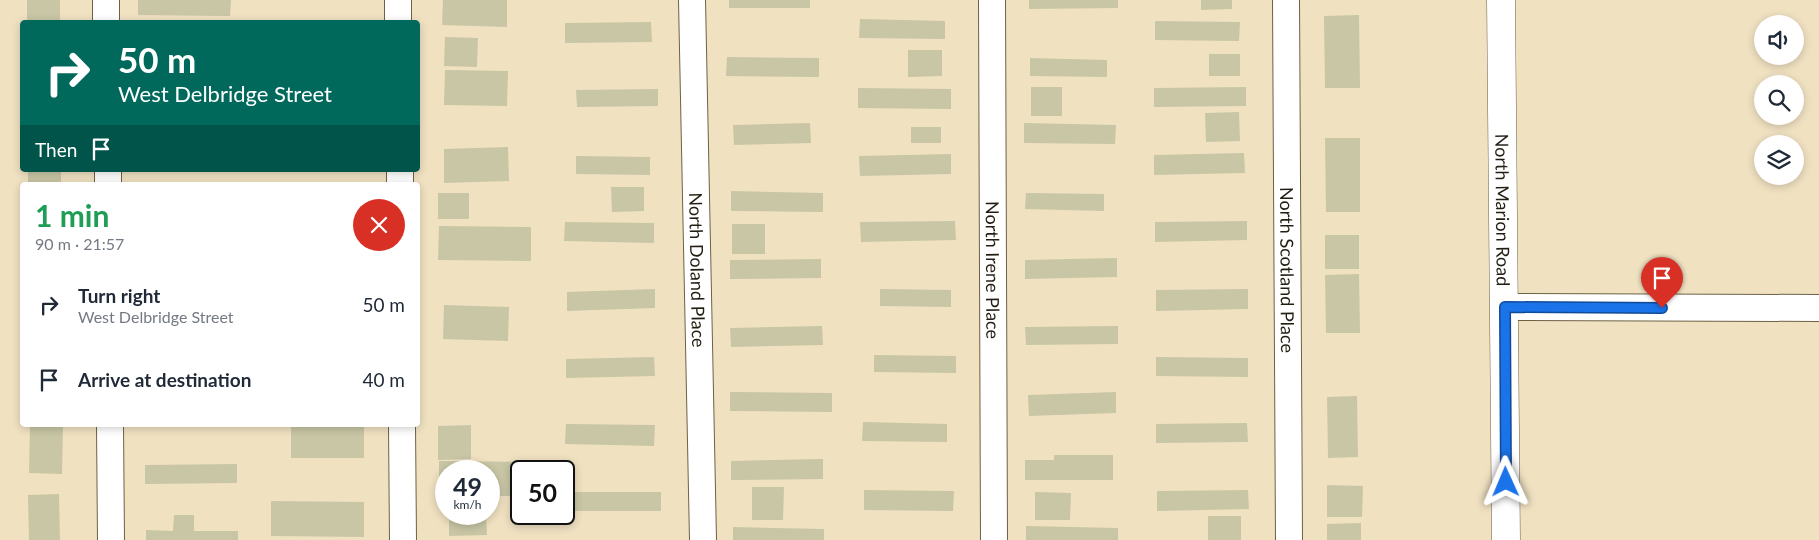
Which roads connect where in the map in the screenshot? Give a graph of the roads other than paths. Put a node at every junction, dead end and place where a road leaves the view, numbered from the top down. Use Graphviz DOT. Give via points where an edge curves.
graph roads {
  1 [pos="106,0"];
  2 [pos="398,0"];
  3 [pos="692,0"];
  4 [pos="992,0"];
  5 [pos="1286,0"];
  6 [pos="1501,0"];
  7 [pos="106,20"];
  8 [pos="398,20"];
  9 [pos="1505,307"];
  10 [pos="1819,308"];
  11 [pos="110,427"];
  12 [pos="402,427"];
  13 [pos="112,540"];
  14 [pos="403,540"];
  15 [pos="703,540"];
  16 [pos="994,540"];
  17 [pos="1289,540"];
  18 [pos="1506,540"];
  1 -- 7 [label="street"];
  2 -- 8 [label="street"];
  3 -- 15 [label="street, North Doland Place"];
  4 -- 16 [label="street, North Irene Place"];
  5 -- 17 [label="street, North Scotland Place"];
  6 -- 9 [label="main road, North Marion Road"];
  9 -- 10 [label="street"];
  9 -- 18 [label="main road, North Marion Road"];
  11 -- 13 [label="street"];
  12 -- 14 [label="street"];
}
